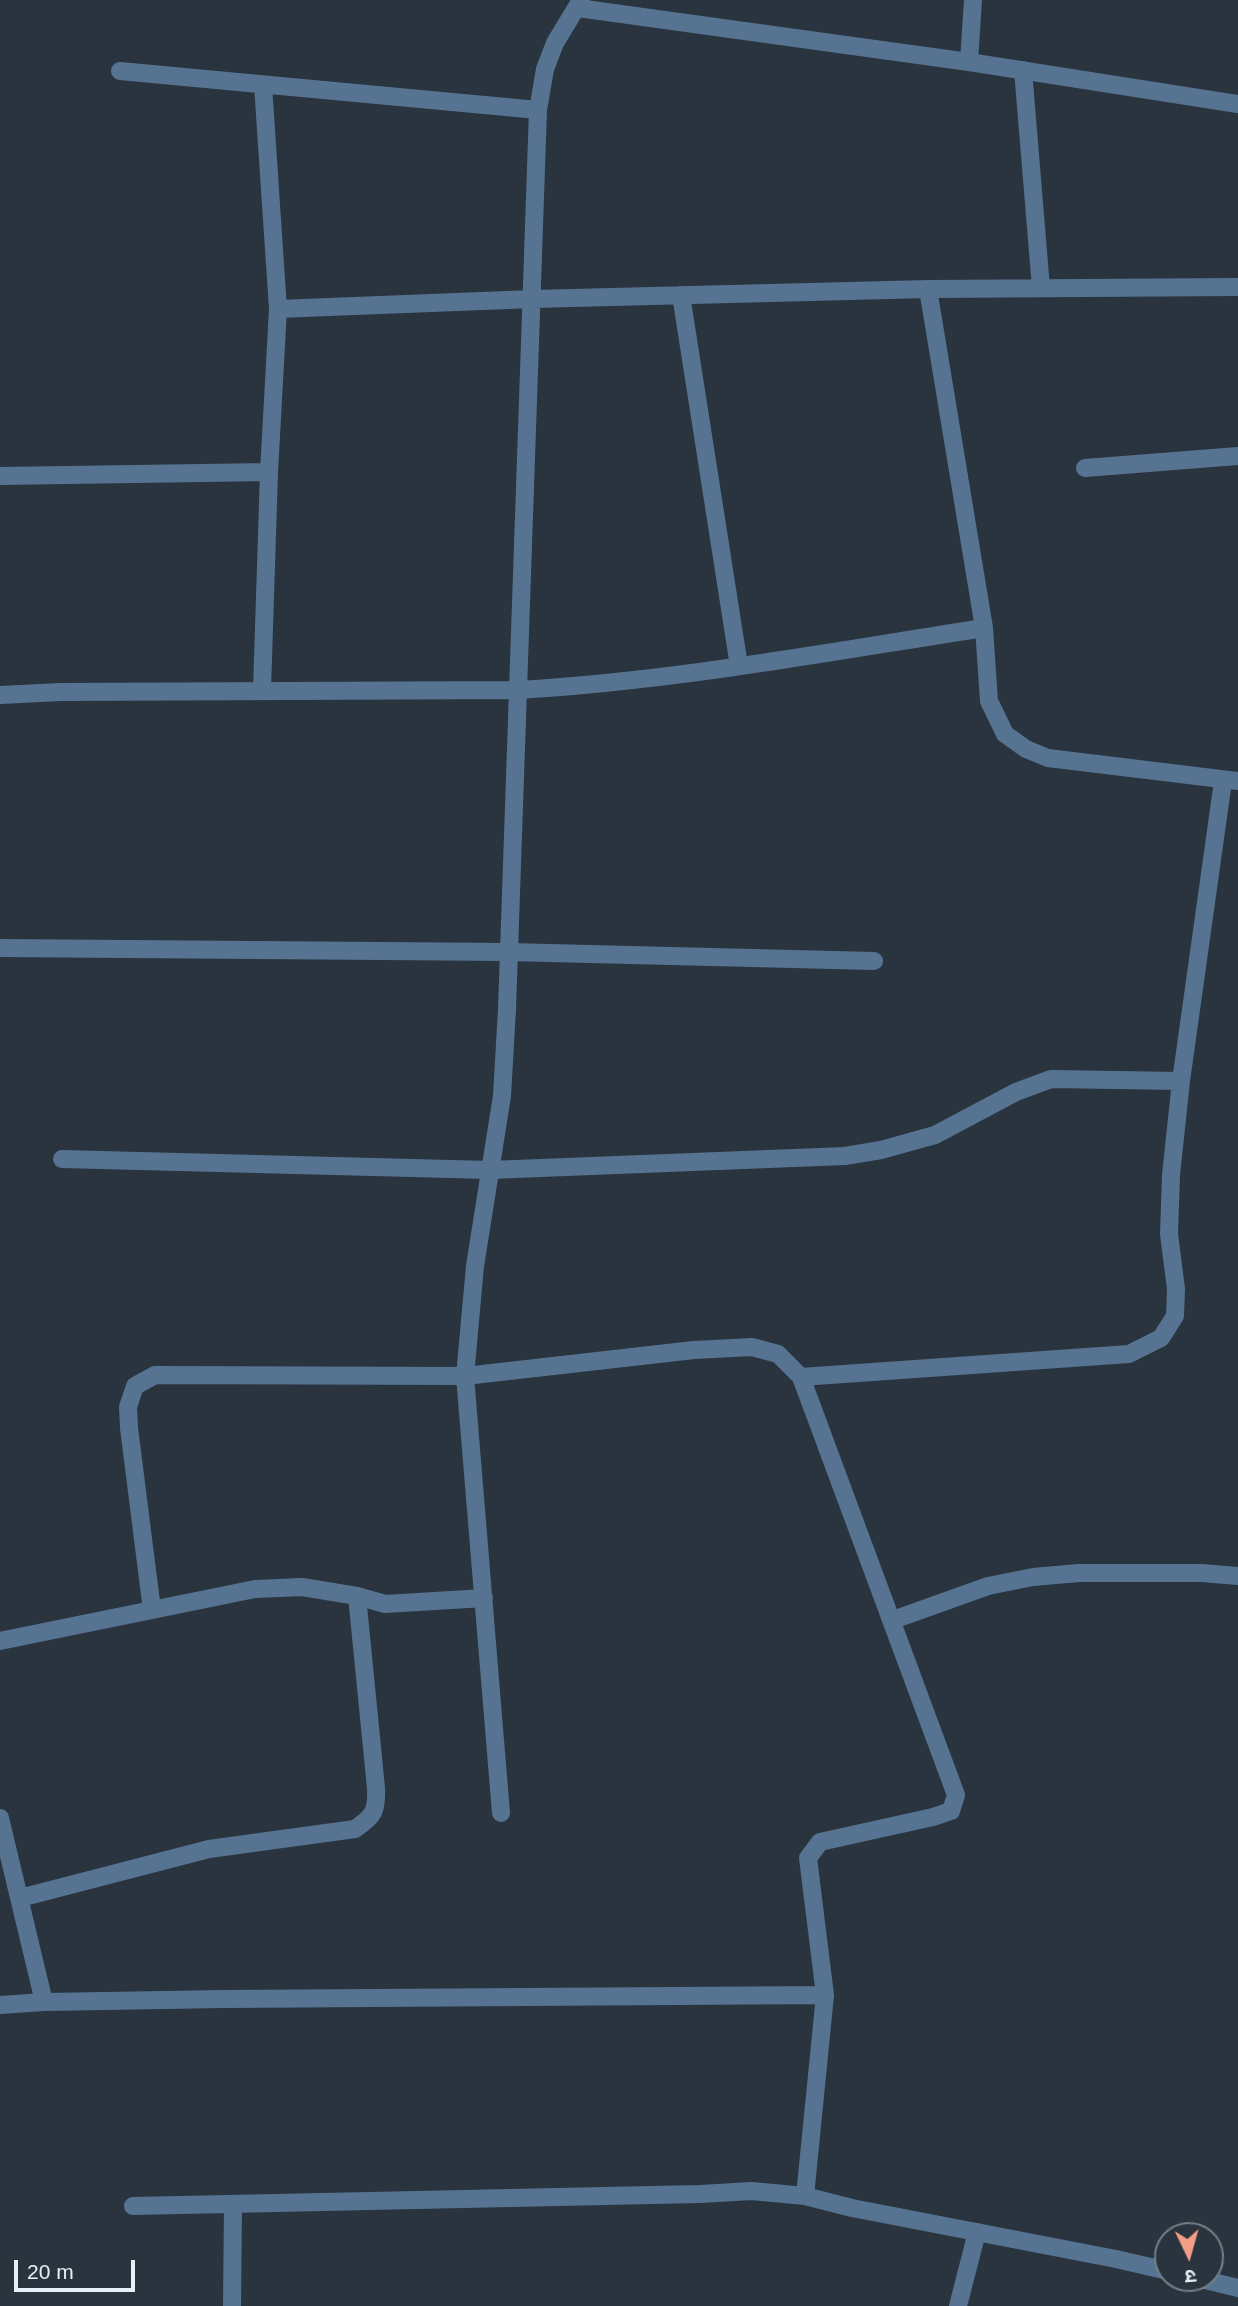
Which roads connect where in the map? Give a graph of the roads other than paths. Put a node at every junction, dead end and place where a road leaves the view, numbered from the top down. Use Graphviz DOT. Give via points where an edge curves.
graph roads {
  1 [pos="973,0"];
  2 [pos="580,4"];
  3 [pos="969,62"];
  4 [pos="1023,70"];
  5 [pos="120,72"];
  6 [pos="262,85"];
  7 [pos="1238,104"];
  8 [pos="538,110"];
  9 [pos="1238,287"];
  10 [pos="1041,288"];
  11 [pos="928,289"];
  12 [pos="681,295"];
  13 [pos="533,299"];
  14 [pos="278,309"];
  15 [pos="1238,456"];
  16 [pos="1084,468"];
  17 [pos="269,472"];
  18 [pos="0,476"];
  19 [pos="984,628"];
  20 [pos="739,666"];
  21 [pos="262,690"];
  22 [pos="518,690"];
  23 [pos="0,695"];
  24 [pos="1231,781"];
  25 [pos="0,948"];
  26 [pos="509,953"];
  27 [pos="874,961"];
  28 [pos="1181,1082"];
  29 [pos="62,1159"];
  30 [pos="491,1170"];
  31 [pos="465,1376"];
  32 [pos="800,1377"];
  33 [pos="1238,1576"];
  34 [pos="357,1596"];
  35 [pos="484,1598"];
  36 [pos="152,1611"];
  37 [pos="893,1620"];
  38 [pos="0,1641"];
  39 [pos="501,1813"];
  40 [pos="0,1818"];
  41 [pos="20,1898"];
  42 [pos="825,1995"];
  43 [pos="44,2001"];
  44 [pos="0,2005"];
  45 [pos="805,2196"];
  46 [pos="233,2204"];
  47 [pos="134,2206"];
  48 [pos="977,2232"];
  49 [pos="1154,2268"];
  50 [pos="232,2306"];
  51 [pos="958,2306"];
  1 -- 3 [label="street"];
  2 -- 3 [label="street"];
  2 -- 8 [label="street" via="555,43"];
  3 -- 4 [label="street"];
  4 -- 7 [label="street"];
  4 -- 10 [label="street"];
  5 -- 6 [label="street"];
  6 -- 8 [label="street"];
  6 -- 14 [label="street"];
  8 -- 13 [label="street"];
  9 -- 10 [label="street"];
  10 -- 11 [label="street"];
  11 -- 12 [label="street"];
  11 -- 19 [label="street"];
  12 -- 13 [label="street"];
  12 -- 20 [label="street"];
  13 -- 14 [label="street"];
  13 -- 22 [label="street"];
  14 -- 17 [label="street"];
  15 -- 16 [label="street"];
  17 -- 18 [label="street"];
  17 -- 21 [label="street"];
  19 -- 20 [label="street"];
  19 -- 24 [label="street" via="989,701 1005,734 1026,749 1048,758"];
  20 -- 22 [label="street"];
  21 -- 22 [label="street"];
  21 -- 23 [label="street"];
  22 -- 26 [label="street"];
  24 -- 28 [label="street"];
  25 -- 26 [label="street"];
  26 -- 27 [label="street"];
  26 -- 30 [label="street" via="502,1096"];
  28 -- 30 [label="street" via="1051,1079 934,1135 845,1156"];
  28 -- 32 [label="street" via="1169,1234 1175,1316 1161,1338 1129,1354"];
  29 -- 30 [label="street"];
  30 -- 31 [label="street" via="475,1266"];
  31 -- 32 [label="street" via="752,1347 778,1354"];
  31 -- 35 [label="street"];
  31 -- 36 [label="street" via="155,1375 135,1386 128,1407 129,1427"];
  32 -- 37 [label="street"];
  33 -- 37 [label="street" via="1079,1573 1033,1577 988,1586"];
  34 -- 35 [label="street" via="385,1604"];
  34 -- 36 [label="street" via="302,1587 255,1589"];
  34 -- 41 [label="street" via="376,1788 376,1806 369,1819 355,1829 209,1849"];
  35 -- 39 [label="street"];
  36 -- 38 [label="street"];
  37 -- 42 [label="street" via="956,1795 951,1811 820,1843 808,1858"];
  40 -- 41 [label="street"];
  41 -- 43 [label="street"];
  42 -- 43 [label="street"];
  42 -- 45 [label="street"];
  43 -- 44 [label="street"];
  45 -- 46 [label="street" via="752,2191"];
  45 -- 48 [label="street"];
  46 -- 47 [label="street"];
  46 -- 50 [label="street"];
  48 -- 49 [label="street"];
  48 -- 51 [label="street"];
}
